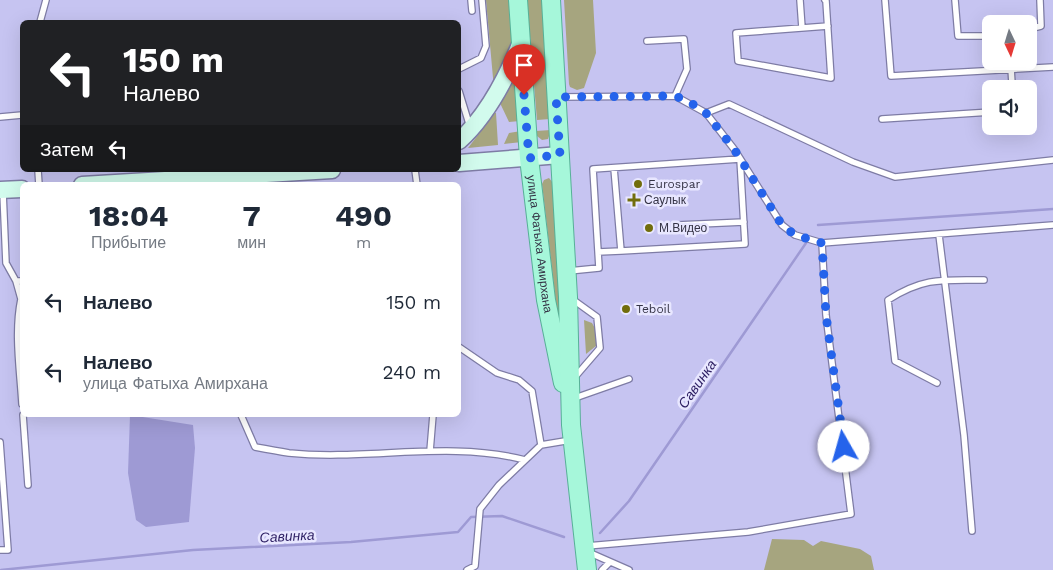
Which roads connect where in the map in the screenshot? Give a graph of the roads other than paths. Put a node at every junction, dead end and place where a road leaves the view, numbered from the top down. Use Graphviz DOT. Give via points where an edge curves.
graph roads {
  1 [pos="46,0"];
  2 [pos="471,0"];
  3 [pos="482,0"];
  4 [pos="518,0"];
  5 [pos="800,0"];
  6 [pos="825,0"];
  7 [pos="884,0"];
  8 [pos="955,0"];
  9 [pos="1040,0"];
  10 [pos="551,1"];
  11 [pos="472,12"];
  12 [pos="41,20"];
  13 [pos="828,26"];
  14 [pos="1038,27"];
  15 [pos="802,28"];
  16 [pos="982,36"];
  17 [pos="647,41"];
  18 [pos="521,42"];
  19 [pos="461,67"];
  20 [pos="1038,67"];
  21 [pos="1053,67"];
  22 [pos="982,70"];
  23 [pos="675,96"];
  24 [pos="556,97"];
  25 [pos="461,109"];
  26 [pos="982,112"];
  27 [pos="706,113"];
  28 [pos="20,115"];
  29 [pos="0,117"];
  30 [pos="882,118"];
  31 [pos="464,136"];
  32 [pos="560,155"];
  33 [pos="529,158"];
  34 [pos="740,159"];
  35 [pos="1053,160"];
  36 [pos="479,162"];
  37 [pos="461,163"];
  38 [pos="614,168"];
  39 [pos="298,172"];
  40 [pos="214,174"];
  41 [pos="118,182"];
  42 [pos="20,189"];
  43 [pos="2,190"];
  44 [pos="744,222"];
  45 [pos="678,225"];
  46 [pos="1053,225"];
  47 [pos="940,235"];
  48 [pos="822,243"];
  49 [pos="621,250"];
  50 [pos="598,252"];
  51 [pos="566,271"];
  52 [pos="945,280"];
  53 [pos="984,280"];
  54 [pos="19,281"];
  55 [pos="568,296"];
  56 [pos="20,306"];
  57 [pos="461,348"];
  58 [pos="20,370"];
  59 [pos="629,379"];
  60 [pos="571,380"];
  61 [pos="937,383"];
  62 [pos="571,400"];
  63 [pos="23,417"];
  64 [pos="242,417"];
  65 [pos="433,417"];
  66 [pos="572,432"];
  67 [pos="0,442"];
  68 [pos="541,445"];
  69 [pos="430,451"];
  70 [pos="525,460"];
  71 [pos="1,466"];
  72 [pos="28,485"];
  73 [pos="3,508"];
  74 [pos="972,531"];
  75 [pos="585,548"];
  76 [pos="0,550"];
  77 [pos="609,563"];
  78 [pos="476,568"];
  79 [pos="467,570"];
  80 [pos="587,570"];
  81 [pos="602,570"];
  82 [pos="629,570"];
  1 -- 12 [label="lane"];
  2 -- 11 [label="lane"];
  3 -- 19 [label="lane" via="486,46 481,58"];
  4 -- 18 [label="main road, улица Фатыха Амирхана"];
  5 -- 15 [label="lane"];
  6 -- 13 [label="lane"];
  7 -- 22 [label="lane" via="891,76"];
  8 -- 16 [label="lane" via="958,36"];
  9 -- 14 [label="lane" via="1041,26"];
  10 -- 24 [label="main road, улица Фатыха Амирхана"];
  13 -- 15 [label="lane"];
  13 -- 15 [label="lane" via="831,78 738,61 736,33"];
  17 -- 23 [label="lane" via="684,39 686,69"];
  18 -- 31 [label="street" via="502,84"];
  18 -- 33 [label="main road, улица Фатыха Амирхана"];
  20 -- 21 [label="lane"];
  23 -- 24 [label="lane"];
  23 -- 27 [label="lane"];
  24 -- 32 [label="main road, улица Фатыха Амирхана"];
  25 -- 31 [label="lane"];
  26 -- 30 [label="lane"];
  27 -- 34 [label="lane"];
  27 -- 35 [label="lane" via="729,104 853,162 895,177"];
  28 -- 29 [label="lane"];
  31 -- 36 [label="street" via="463,148"];
  32 -- 33 [label="street"];
  32 -- 51 [label="main road, улица Фатыха Амирхана"];
  33 -- 36 [label="street"];
  33 -- 66 [label="main road, улица Фатыха Амирхана" via="546,300"];
  34 -- 38 [label="lane"];
  34 -- 44 [label="lane"];
  34 -- 48 [label="lane" via="782,225 795,235"];
  36 -- 37 [label="street"];
  38 -- 49 [label="lane"];
  38 -- 50 [label="lane" via="593,169"];
  39 -- 40 [label="street" via="261,177"];
  40 -- 41 [label="street"];
  42 -- 43 [label="street"];
  43 -- 54 [label="lane" via="6,263"];
  44 -- 45 [label="lane"];
  44 -- 49 [label="lane" via="745,244"];
  46 -- 47 [label="lane"];
  47 -- 48 [label="lane"];
  47 -- 52 [label="lane"];
  48 -- 75 [label="lane" via="826,315 851,514 748,532"];
  49 -- 50 [label="lane"];
  50 -- 51 [label="lane" via="599,268"];
  51 -- 55 [label="main road, улица Фатыха Амирхана"];
  52 -- 53 [label="lane"];
  52 -- 61 [label="lane" via="924,282 888,300 895,360"];
  52 -- 74 [label="lane"];
  55 -- 60 [label="main road, улица Фатыха Амирхана"];
  55 -- 60 [label="lane" via="597,317 600,348"];
  56 -- 58 [label="lane"];
  57 -- 68 [label="lane" via="497,373 519,380 532,391"];
  59 -- 62 [label="lane"];
  60 -- 62 [label="main road, улица Фатыха Амирхана"];
  62 -- 66 [label="main road, улица Фатыха Амирхана"];
  63 -- 72 [label="lane"];
  64 -- 69 [label="lane" via="255,446 289,453"];
  65 -- 69 [label="lane"];
  66 -- 68 [label="lane"];
  66 -- 75 [label="main road, улица Фатыха Амирхана"];
  67 -- 71 [label="lane"];
  68 -- 70 [label="lane"];
  69 -- 70 [label="lane" via="454,450"];
  70 -- 78 [label="lane" via="480,509"];
  71 -- 73 [label="lane"];
  73 -- 76 [label="lane" via="8,550"];
  75 -- 77 [label="lane"];
  75 -- 80 [label="main road, улица Фатыха Амирхана"];
  77 -- 81 [label="lane"];
  77 -- 82 [label="lane"];
  78 -- 79 [label="lane"];
}
